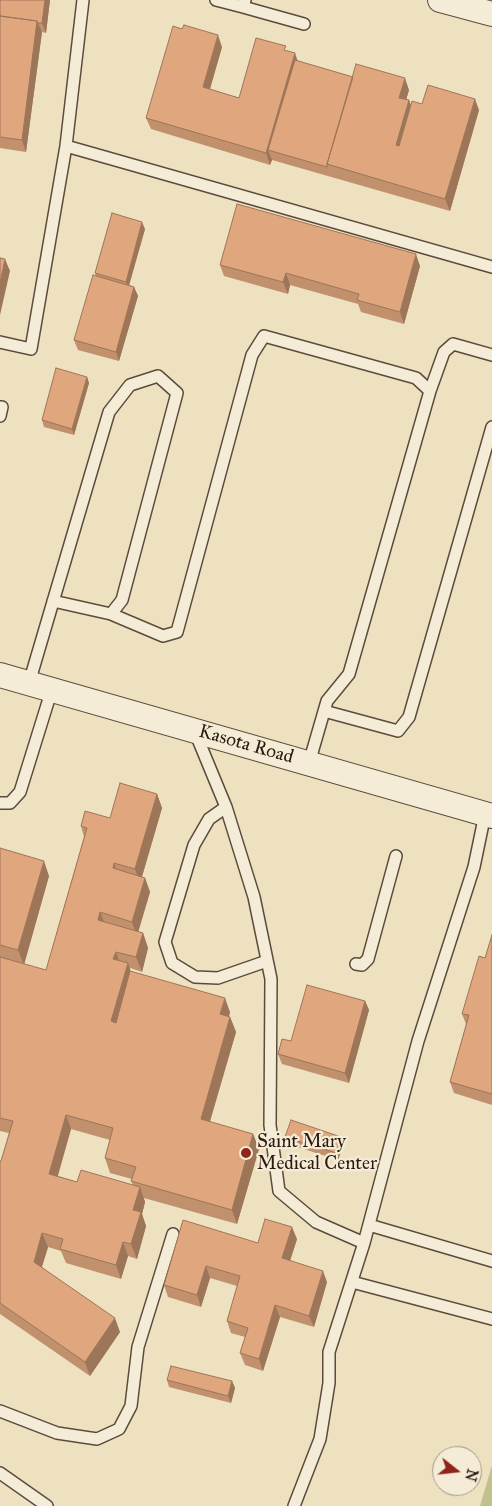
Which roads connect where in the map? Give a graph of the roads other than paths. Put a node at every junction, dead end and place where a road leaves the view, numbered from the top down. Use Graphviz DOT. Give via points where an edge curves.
graph roads {
  1 [pos="83,0"];
  2 [pos="216,0"];
  3 [pos="440,0"];
  4 [pos="244,3"];
  5 [pos="478,8"];
  6 [pos="304,24"];
  7 [pos="66,146"];
  8 [pos="492,267"];
  9 [pos="0,342"];
  10 [pos="492,355"];
  11 [pos="430,390"];
  12 [pos="0,407"];
  13 [pos="0,416"];
  14 [pos="492,427"];
  15 [pos="53,600"];
  16 [pos="110,614"];
  17 [pos="0,675"];
  18 [pos="29,683"];
  19 [pos="52,689"];
  20 [pos="324,711"];
  21 [pos="194,730"];
  22 [pos="309,763"];
  23 [pos="0,802"];
  24 [pos="226,808"];
  25 [pos="489,815"];
  26 [pos="396,856"];
  27 [pos="267,961"];
  28 [pos="356,964"];
  29 [pos="369,1225"];
  30 [pos="173,1234"];
  31 [pos="364,1243"];
  32 [pos="492,1261"];
  33 [pos="352,1282"];
  34 [pos="492,1319"];
  35 [pos="2,1416"];
  36 [pos="0,1473"];
  37 [pos="47,1506"];
  38 [pos="294,1506"];
  1 -- 7 [label="lane"];
  2 -- 4 [label="lane"];
  3 -- 5 [label="street"];
  4 -- 6 [label="lane"];
  7 -- 8 [label="lane"];
  7 -- 9 [label="lane" via="30,349"];
  10 -- 11 [label="lane" via="453,344 444,352"];
  11 -- 16 [label="lane" via="416,378 264,336 252,355 177,632 163,636"];
  11 -- 20 [label="lane" via="349,674 327,701"];
  12 -- 13 [label="lane"];
  14 -- 20 [label="lane" via="409,717 398,731"];
  15 -- 16 [label="lane"];
  15 -- 16 [label="lane" via="109,412 130,385 158,376 177,393 122,600"];
  15 -- 18 [label="lane"];
  17 -- 18 [label="street, Kasota Road"];
  18 -- 19 [label="street, Kasota Road"];
  19 -- 21 [label="street, Kasota Road"];
  19 -- 23 [label="lane" via="20,792 10,803"];
  20 -- 22 [label="lane"];
  21 -- 22 [label="street, Kasota Road"];
  21 -- 24 [label="lane"];
  22 -- 25 [label="street, Kasota Road"];
  24 -- 27 [label="lane" via="254,897"];
  24 -- 27 [label="lane" via="209,818 194,845 165,942 172,964 195,977 218,978"];
  25 -- 29 [label="lane" via="437,978"];
  26 -- 28 [label="lane" via="368,959 362,965"];
  27 -- 31 [label="lane" via="271,979 270,1125 279,1191 316,1222"];
  29 -- 31 [label="lane"];
  29 -- 32 [label="lane"];
  30 -- 35 [label="lane" via="138,1348 131,1406 119,1429 97,1439 57,1433"];
  31 -- 33 [label="lane"];
  33 -- 34 [label="lane"];
  33 -- 38 [label="lane" via="329,1352 329,1383 320,1439"];
  36 -- 37 [label="lane"];
}
